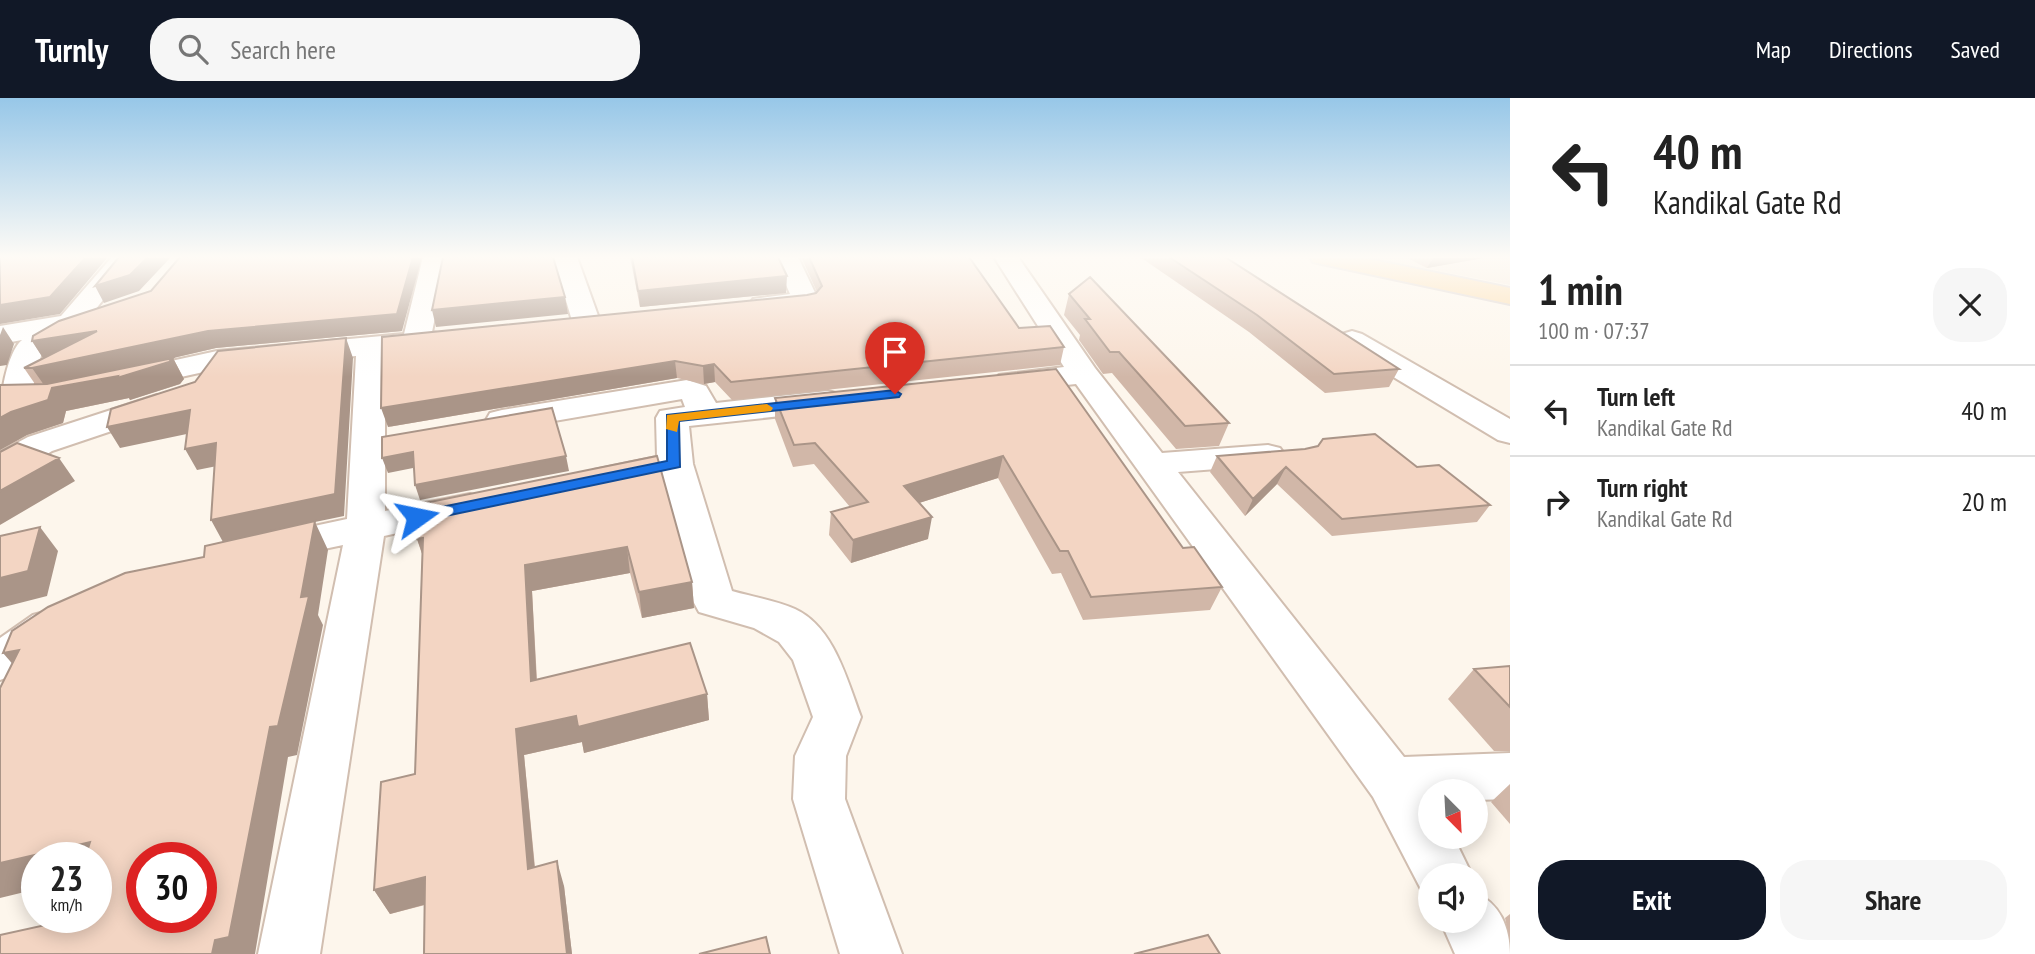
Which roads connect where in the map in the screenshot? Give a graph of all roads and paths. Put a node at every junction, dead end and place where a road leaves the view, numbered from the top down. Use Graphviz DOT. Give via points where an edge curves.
graph roads {
  1 [pos="91,297"];
  2 [pos="426,297"];
  3 [pos="579,297"];
  4 [pos="804,297"];
  5 [pos="1033,297"];
  6 [pos="738,308"];
  7 [pos="111,313"];
  8 [pos="1322,323"];
  9 [pos="588,324"];
  10 [pos="65,327"];
  11 [pos="0,335"];
  12 [pos="456,338"];
  13 [pos="416,342"];
  14 [pos="371,346"];
  15 [pos="29,348"];
  16 [pos="0,358"];
  17 [pos="217,360"];
  18 [pos="1084,374"];
  19 [pos="976,386"];
  20 [pos="868,397"];
  21 [pos="705,414"];
  22 [pos="476,425"];
  23 [pos="1510,433"];
  24 [pos="1296,453"];
  25 [pos="675,464"];
  26 [pos="1152,464"];
  27 [pos="0,467"];
  28 [pos="581,483"];
  29 [pos="500,500"];
  30 [pos="366,527"];
  31 [pos="246,554"];
  32 [pos="78,611"];
  33 [pos="0,662"];
  34 [pos="1510,776"];
  35 [pos="1391,781"];
  36 [pos="1437,863"];
  37 [pos="1476,933"];
  38 [pos="289,954"];
  39 [pos="871,954"];
  40 [pos="1488,954"];
  1 -- 10 [label="street"];
  2 -- 13 [label="street"];
  3 -- 9 [label="street"];
  4 -- 6 [label="street" via="806,301"];
  5 -- 18 [label="street"];
  7 -- 10 [label="street"];
  8 -- 23 [label="street"];
  10 -- 11 [label="street"];
  10 -- 15 [label="street"];
  12 -- 13 [label="street"];
  13 -- 14 [label="street"];
  14 -- 17 [label="street"];
  14 -- 30 [label="street" via="382,441"];
  15 -- 16 [label="street"];
  15 -- 17 [label="street" via="14,396 44,398"];
  17 -- 27 [label="street" via="193,393 40,444"];
  18 -- 19 [label="street"];
  18 -- 26 [label="street"];
  20 -- 21 [label="street"];
  21 -- 22 [label="street" via="695,393 687,389"];
  21 -- 25 [label="street" via="672,418"];
  24 -- 26 [label="street"];
  25 -- 28 [label="street"];
  25 -- 39 [label="street" via="714,601 735,611 767,615 790,626 809,643 837,717 815,773 819,799"];
  26 -- 35 [label="street"];
  29 -- 30 [label="street"];
  30 -- 31 [label="street"];
  30 -- 38 [label="street"];
  32 -- 33 [label="street" via="19,645"];
  34 -- 35 [label="street"];
  35 -- 36 [label="street"];
  37 -- 40 [label="street"];
}
